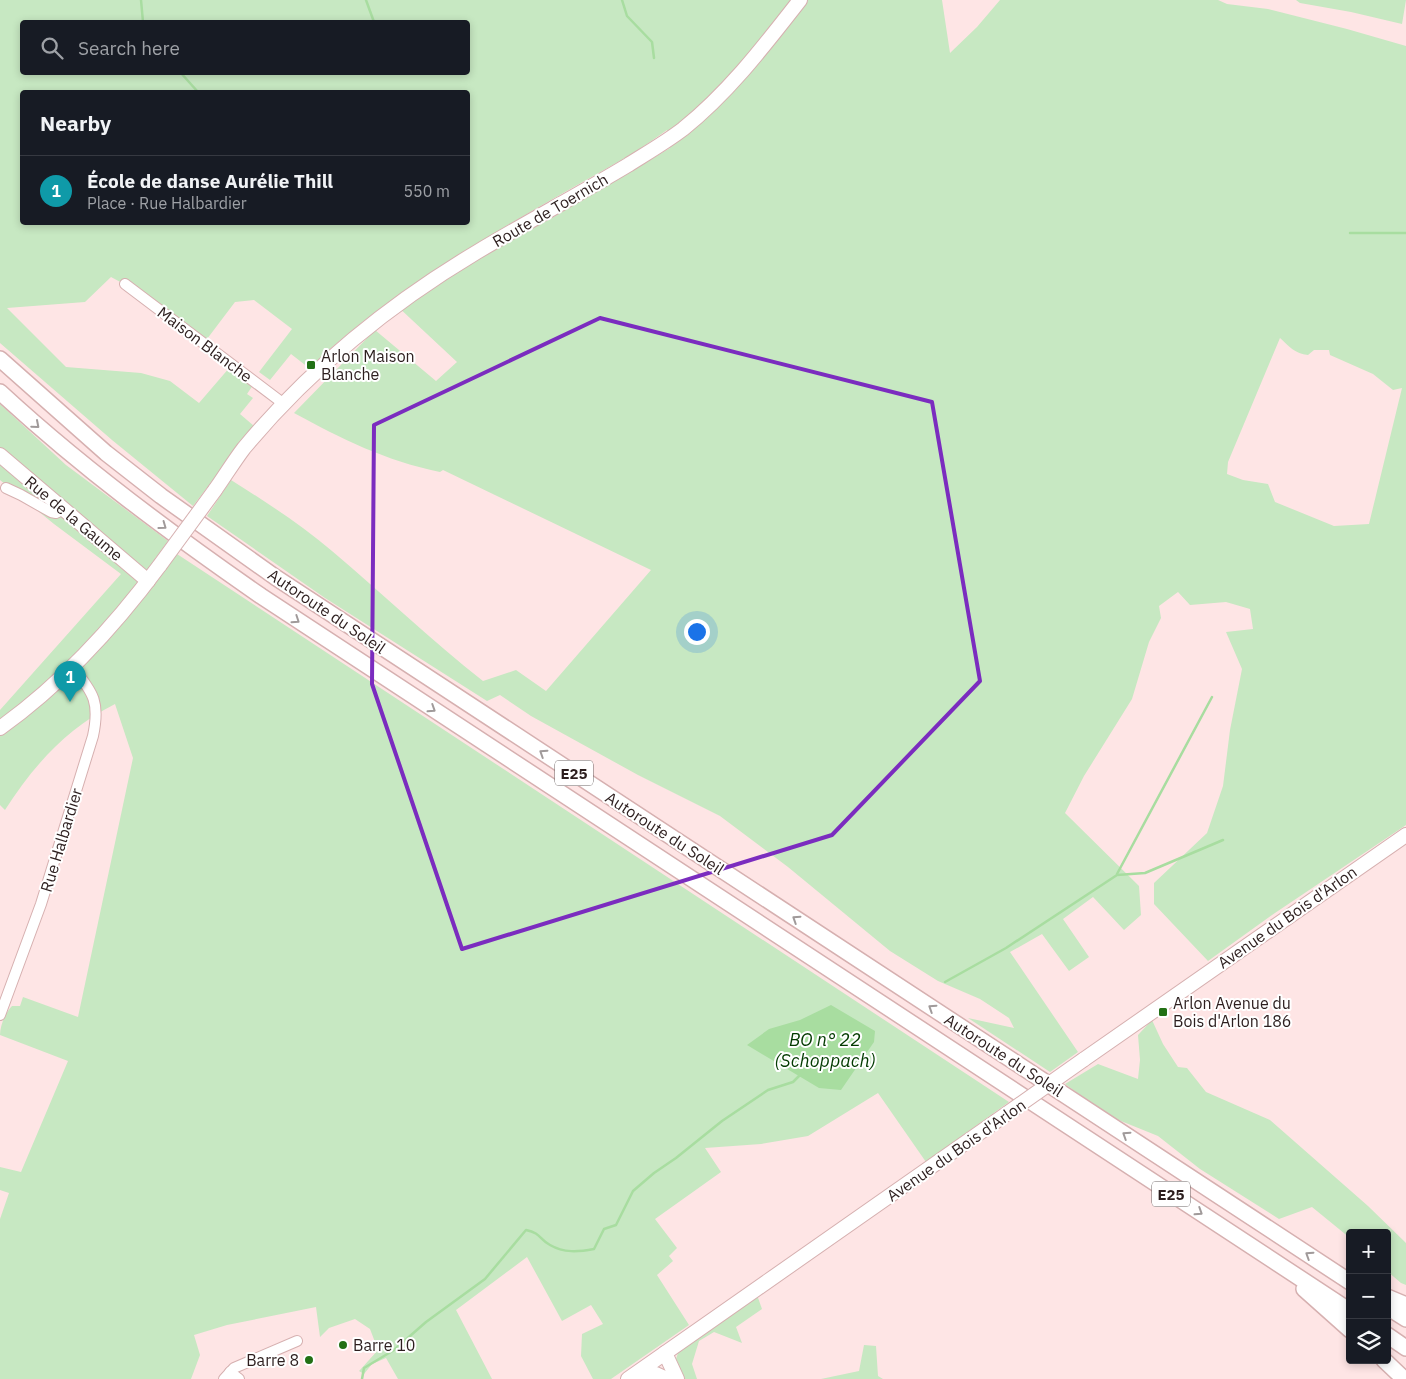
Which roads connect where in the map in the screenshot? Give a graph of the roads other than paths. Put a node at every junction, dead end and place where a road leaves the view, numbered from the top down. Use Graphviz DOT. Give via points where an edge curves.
graph roads {
  1 [pos="800,0"];
  2 [pos="124,284"];
  3 [pos="0,360"];
  4 [pos="0,392"];
  5 [pos="284,404"];
  6 [pos="0,455"];
  7 [pos="6,488"];
  8 [pos="64,509"];
  9 [pos="148,581"];
  10 [pos="73,668"];
  11 [pos="0,728"];
  12 [pos="1406,834"];
  13 [pos="0,1014"];
  14 [pos="1287,1270"];
  15 [pos="1346,1279"];
  16 [pos="1391,1299"];
  17 [pos="1406,1305"];
  18 [pos="1346,1308"];
  19 [pos="1391,1310"];
  20 [pos="1406,1319"];
  21 [pos="1346,1327"];
  22 [pos="1391,1339"];
  23 [pos="297,1341"];
  24 [pos="1406,1348"];
  25 [pos="662,1355"];
  26 [pos="1388,1364"];
  27 [pos="231,1377"];
  28 [pos="630,1377"];
  29 [pos="668,1379"];
  30 [pos="677,1379"];
  31 [pos="1404,1379"];
  1 -- 5 [label="main road, Route de Toernich" via="733,82 683,129 613,174 476,252 396,305 338,352"];
  2 -- 5 [label="street, Maison Blanche"];
  15 -- 3 [label="highway, Autoroute du Soleil / E25, one-way" via="275,577 106,453"];
  4 -- 14 [label="highway, Autoroute du Soleil / E25, one-way" via="97,476 261,596"];
  5 -- 9 [label="main road, Route de Toernich, bridge" via="243,449"];
  6 -- 8 [label="main road, Rue de la Gaume"];
  7 -- 8 [label="street" via="51,512"];
  8 -- 9 [label="main road, Rue de la Gaume"];
  9 -- 10 [label="main road" via="105,635"];
  10 -- 11 [label="main road"];
  10 -- 13 [label="street, Rue Halbardier" via="89,688 97,718 41,904"];
  12 -- 25 [label="main road, Avenue du Bois d'Arlon, bridge"];
  14 -- 18 [label="highway, Autoroute du Soleil / E25"];
  14 -- 21 [label="highway"];
  16 -- 17 [label="highway"];
  19 -- 20 [label="highway"];
  22 -- 24 [label="highway"];
  23 -- 27 [label="street" via="234,1368"];
  25 -- 28 [label="main road, Avenue du Bois d'Arlon"];
  25 -- 29 [label="main road"];
  25 -- 30 [label="main road"];
  26 -- 31 [label="highway"];
  28 -- 29 [label="main road" via="656,1374"];
}
